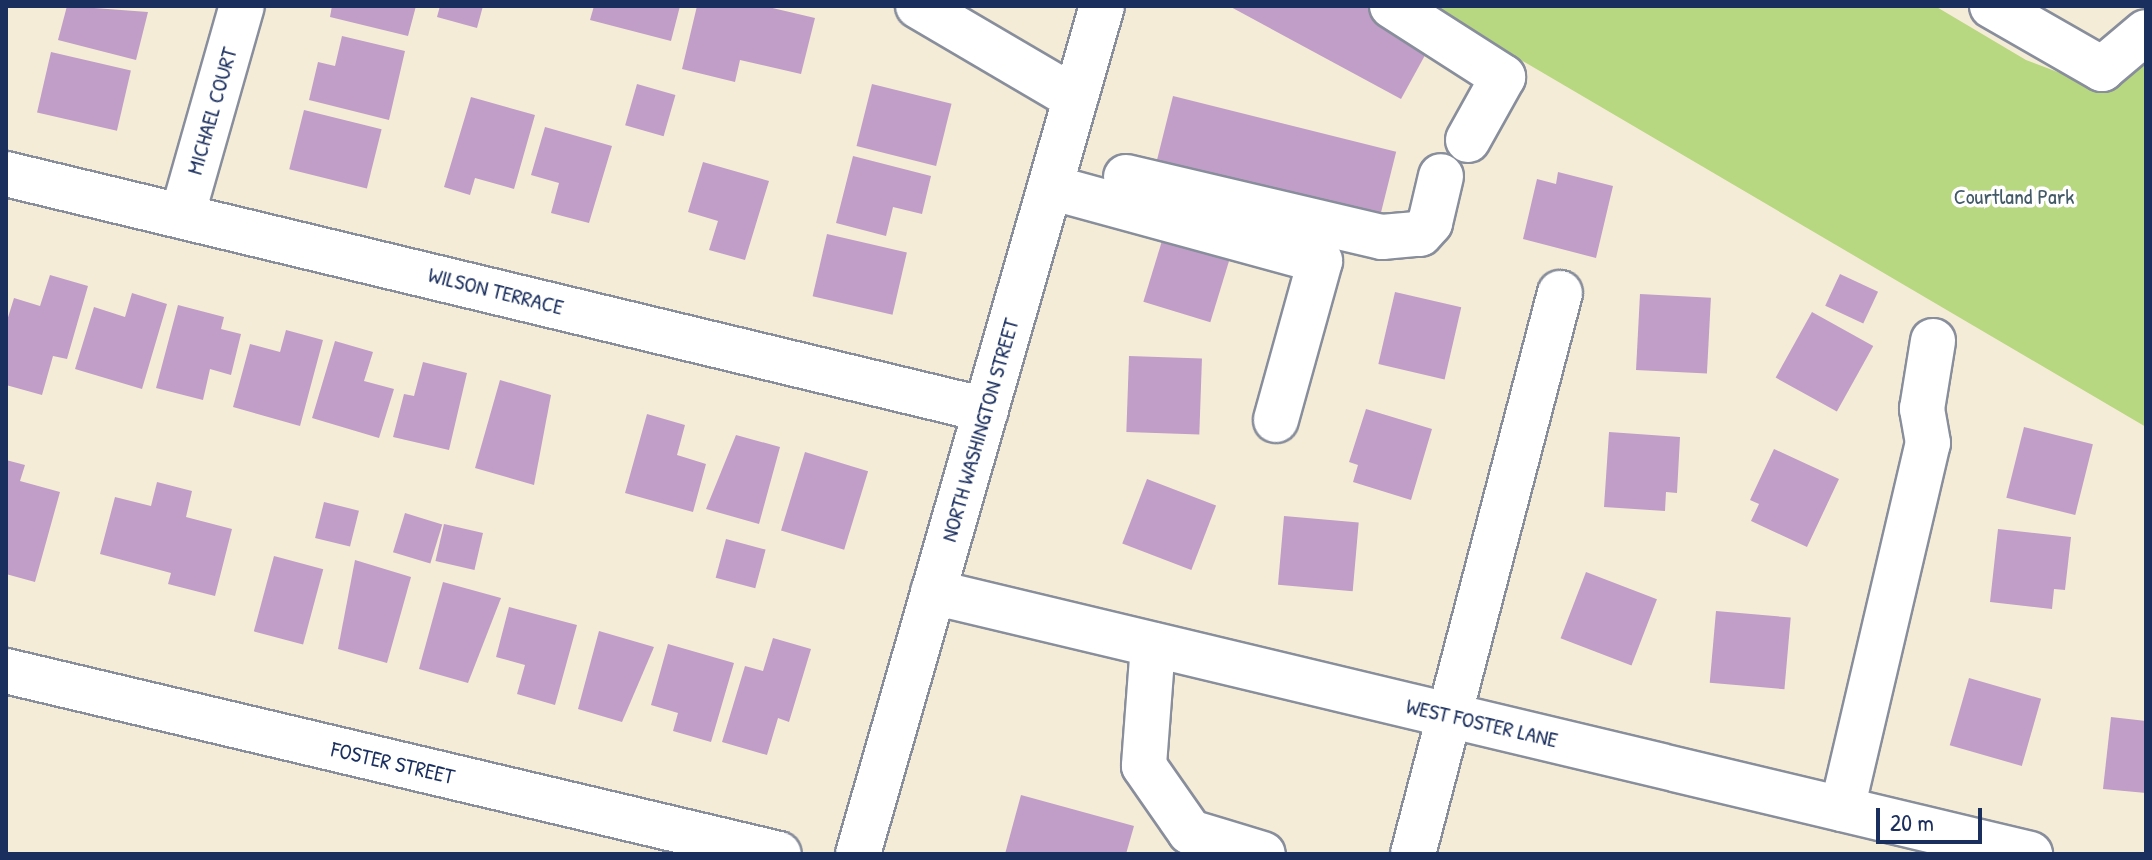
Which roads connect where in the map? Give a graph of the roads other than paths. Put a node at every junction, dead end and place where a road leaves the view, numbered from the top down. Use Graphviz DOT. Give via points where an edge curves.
graph roads {
  1 [pos="242,6"];
  2 [pos="918,6"];
  3 [pos="1102,6"];
  4 [pos="1392,6"];
  5 [pos="1992,6"];
  6 [pos="2146,32"];
  7 [pos="1075,98"];
  8 [pos="1468,140"];
  9 [pos="1054,173"];
  10 [pos="6,174"];
  11 [pos="1441,176"];
  12 [pos="182,216"];
  13 [pos="1560,293"];
  14 [pos="1933,341"];
  15 [pos="986,410"];
  16 [pos="1276,420"];
  17 [pos="933,592"];
  18 [pos="1153,645"];
  19 [pos="6,671"];
  20 [pos="1450,716"];
  21 [pos="1842,809"];
  22 [pos="1946,844"];
  23 [pos="779,854"];
  24 [pos="858,854"];
  25 [pos="1263,854"];
  26 [pos="1413,854"];
  27 [pos="2030,854"];
  1 -- 12 [label="street, MICHAEL COURT"];
  2 -- 7 [label="street"];
  3 -- 7 [label="street, NORTH WASHINGTON STREET"];
  4 -- 8 [label="street" via="1503,77"];
  5 -- 6 [label="street" via="2102,69"];
  7 -- 9 [label="street, NORTH WASHINGTON STREET"];
  9 -- 11 [label="street" via="1382,237 1420,234 1430,223"];
  9 -- 15 [label="street, NORTH WASHINGTON STREET"];
  9 -- 16 [label="street" via="1320,261"];
  10 -- 12 [label="street, WILSON TERRACE"];
  12 -- 15 [label="street, WILSON TERRACE"];
  13 -- 20 [label="street"];
  14 -- 21 [label="street" via="1922,409 1928,443"];
  15 -- 17 [label="street, NORTH WASHINGTON STREET"];
  17 -- 18 [label="street, WEST FOSTER LANE"];
  17 -- 24 [label="street, NORTH WASHINGTON STREET"];
  18 -- 20 [label="street, WEST FOSTER LANE"];
  18 -- 25 [label="street" via="1144,766 1190,832"];
  19 -- 23 [label="street, FOSTER STREET"];
  20 -- 21 [label="street, WEST FOSTER LANE"];
  20 -- 26 [label="street"];
  21 -- 22 [label="street, WEST FOSTER LANE"];
  22 -- 27 [label="street, WEST FOSTER LANE"];
}
